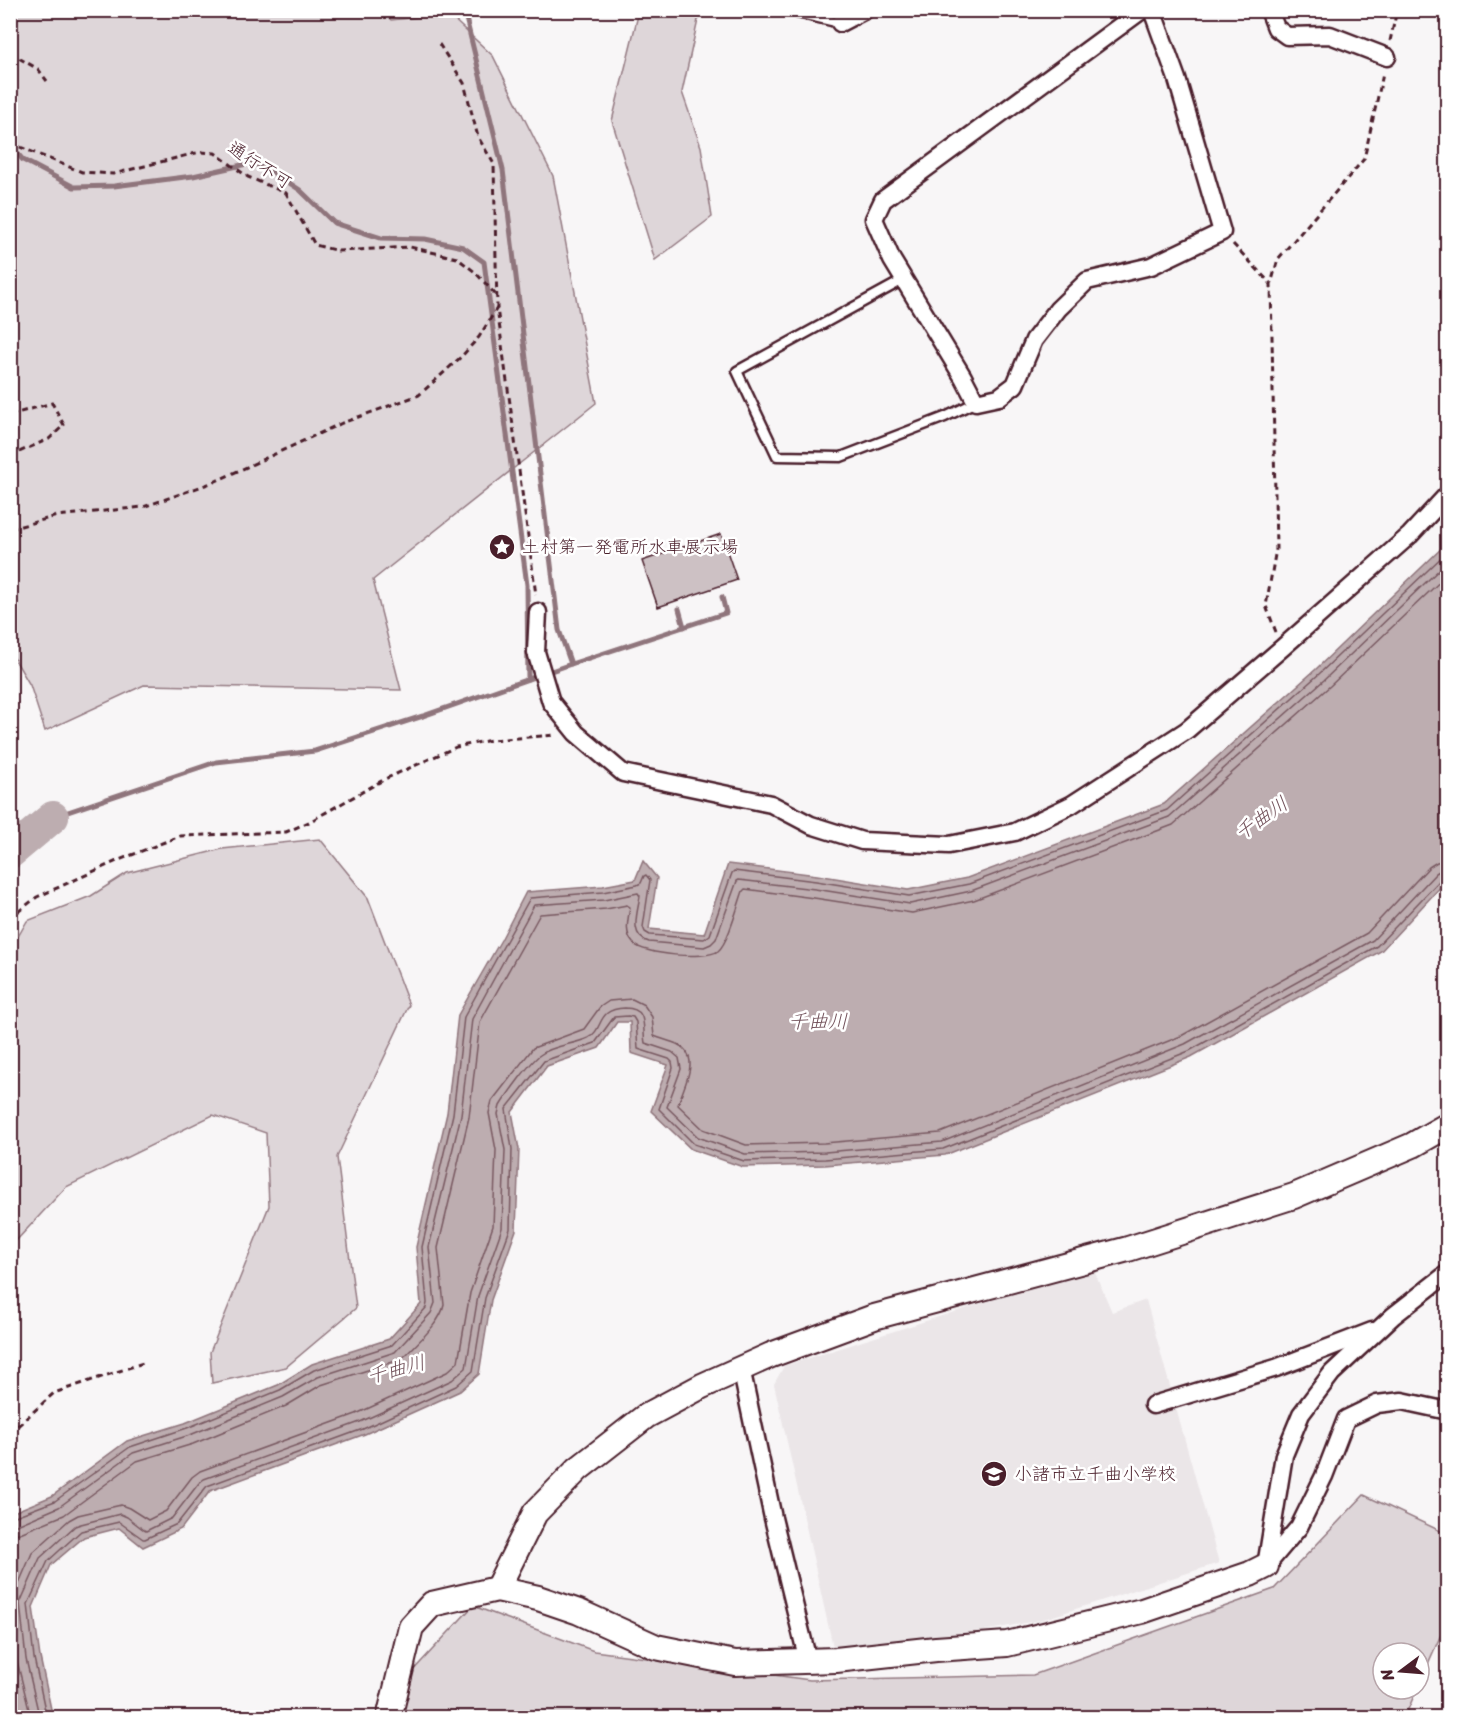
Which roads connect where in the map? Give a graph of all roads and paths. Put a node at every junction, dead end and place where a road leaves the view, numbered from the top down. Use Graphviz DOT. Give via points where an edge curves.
graph roads {
  1 [pos="784,10"];
  2 [pos="865,10"];
  3 [pos="1142,10"];
  4 [pos="1152,10"];
  5 [pos="1269,10"];
  6 [pos="1397,10"];
  7 [pos="840,23"];
  8 [pos="440,44"];
  9 [pos="10,53"];
  10 [pos="1387,57"];
  11 [pos="47,81"];
  12 [pos="10,142"];
  13 [pos="1222,232"];
  14 [pos="904,279"];
  15 [pos="1271,284"];
  16 [pos="496,295"];
  17 [pos="497,308"];
  18 [pos="976,402"];
  19 [pos="10,415"];
  20 [pos="10,456"];
  21 [pos="1448,494"];
  22 [pos="10,529"];
  23 [pos="538,612"];
  24 [pos="1282,648"];
  25 [pos="576,733"];
  26 [pos="10,918"];
  27 [pos="1448,1125"];
  28 [pos="1448,1273"];
  29 [pos="1379,1329"];
  30 [pos="143,1363"];
  31 [pos="741,1368"];
  32 [pos="1153,1405"];
  33 [pos="1448,1411"];
  34 [pos="10,1433"];
  35 [pos="1266,1566"];
  36 [pos="497,1589"];
  37 [pos="808,1661"];
  38 [pos="389,1718"];
  1 -- 7 [label="lane"];
  2 -- 7 [label="street"];
  3 -- 14 [label="street" via="882,200 874,219"];
  4 -- 13 [label="street" via="1177,79"];
  5 -- 10 [label="street" via="1276,28 1287,36 1330,35"];
  6 -- 10 [label="path"];
  8 -- 16 [label="path" via="464,83 478,137 494,164"];
  9 -- 11 [label="path" via="38,69"];
  10 -- 15 [label="path" via="1364,159 1278,259"];
  12 -- 16 [label="path, 通行不可" via="82,172 100,174 200,152 215,153 248,177 286,193 315,245 338,251 410,248 457,258"];
  13 -- 15 [label="path"];
  13 -- 18 [label="street" via="1151,266 1087,281 1034,340 1016,385 999,397"];
  14 -- 18 [label="street"];
  14 -- 18 [label="lane" via="737,371 777,456 841,457"];
  15 -- 24 [label="path" via="1276,549 1266,606"];
  16 -- 17 [label="path"];
  17 -- 22 [label="path" via="479,337 419,395 342,423 214,482 143,507 57,516"];
  17 -- 23 [label="path"];
  19 -- 20 [label="path" via="52,403 64,425 49,439"];
  21 -- 24 [label="street" via="1410,535"];
  23 -- 25 [label="street" via="536,652 551,702"];
  24 -- 25 [label="street" via="1186,730 1071,805 1015,832 949,845 862,841 811,825 771,804 623,773"];
  25 -- 26 [label="path" via="456,747 385,778 286,832 180,836 38,897"];
  27 -- 31 [label="street" via="1413,1145 1294,1196 1128,1249 874,1317"];
  28 -- 29 [label="street"];
  29 -- 32 [label="street" via="1276,1368"];
  29 -- 35 [label="street" via="1332,1374 1300,1414 1284,1455"];
  30 -- 34 [label="path" via="54,1393"];
  31 -- 36 [label="street" via="646,1416 578,1469 535,1513"];
  31 -- 37 [label="street"];
  33 -- 35 [label="street" via="1402,1401 1377,1404 1346,1419 1299,1527"];
  35 -- 37 [label="street" via="1142,1611 1007,1644"];
  36 -- 37 [label="street" via="579,1612 656,1647 735,1663"];
  36 -- 38 [label="street" via="432,1604 411,1627"];
}
